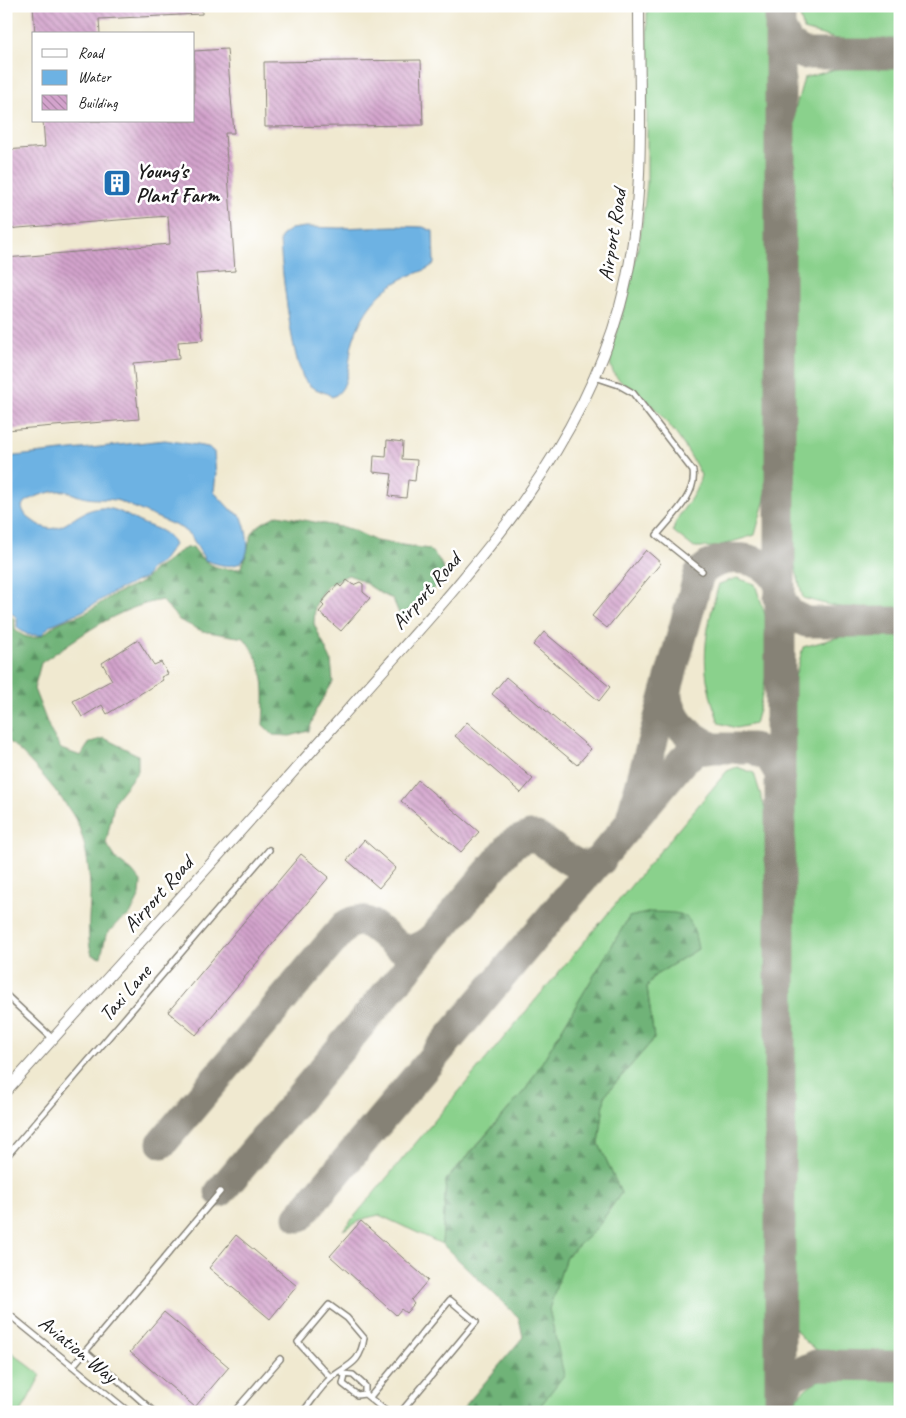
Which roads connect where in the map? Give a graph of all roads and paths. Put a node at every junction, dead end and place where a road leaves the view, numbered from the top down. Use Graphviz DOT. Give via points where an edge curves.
graph roads {
  1 [pos="639,6"];
  2 [pos="595,377"];
  3 [pos="702,571"];
  4 [pos="269,850"];
  5 [pos="6,995"];
  6 [pos="53,1039"];
  7 [pos="6,1091"];
  8 [pos="6,1157"];
  9 [pos="220,1192"];
  10 [pos="6,1312"];
  11 [pos="86,1352"];
  12 [pos="280,1359"];
  13 [pos="73,1366"];
  14 [pos="343,1374"];
  15 [pos="331,1378"];
  16 [pos="365,1394"];
  17 [pos="370,1397"];
  18 [pos="129,1412"];
  19 [pos="154,1412"];
  20 [pos="234,1412"];
  21 [pos="303,1412"];
  22 [pos="387,1412"];
  23 [pos="401,1412"];
  1 -- 2 [label="street, Airport Road" via="639,196 632,252 620,306"];
  2 -- 3 [label="lane" via="633,393 693,471 690,492 657,535"];
  2 -- 6 [label="street, Airport Road" via="563,443 539,481 468,573"];
  4 -- 8 [label="lane, Taxi Lane"];
  5 -- 6 [label="lane"];
  6 -- 7 [label="street, Airport Road"];
  9 -- 11 [label="lane"];
  10 -- 13 [label="lane, Aviation Way"];
  11 -- 13 [label="lane"];
  11 -- 19 [label="lane"];
  12 -- 20 [label="lane"];
  13 -- 18 [label="lane, Aviation Way"];
  14 -- 15 [label="lane"];
  14 -- 15 [label="lane" via="362,1350 364,1338 347,1318 329,1305 298,1342"];
  14 -- 16 [label="lane" via="352,1376 365,1386"];
  14 -- 16 [label="lane" via="343,1384 357,1395"];
  15 -- 21 [label="lane"];
  16 -- 17 [label="lane"];
  17 -- 22 [label="lane"];
  17 -- 23 [label="lane" via="450,1300 476,1322"];
}
